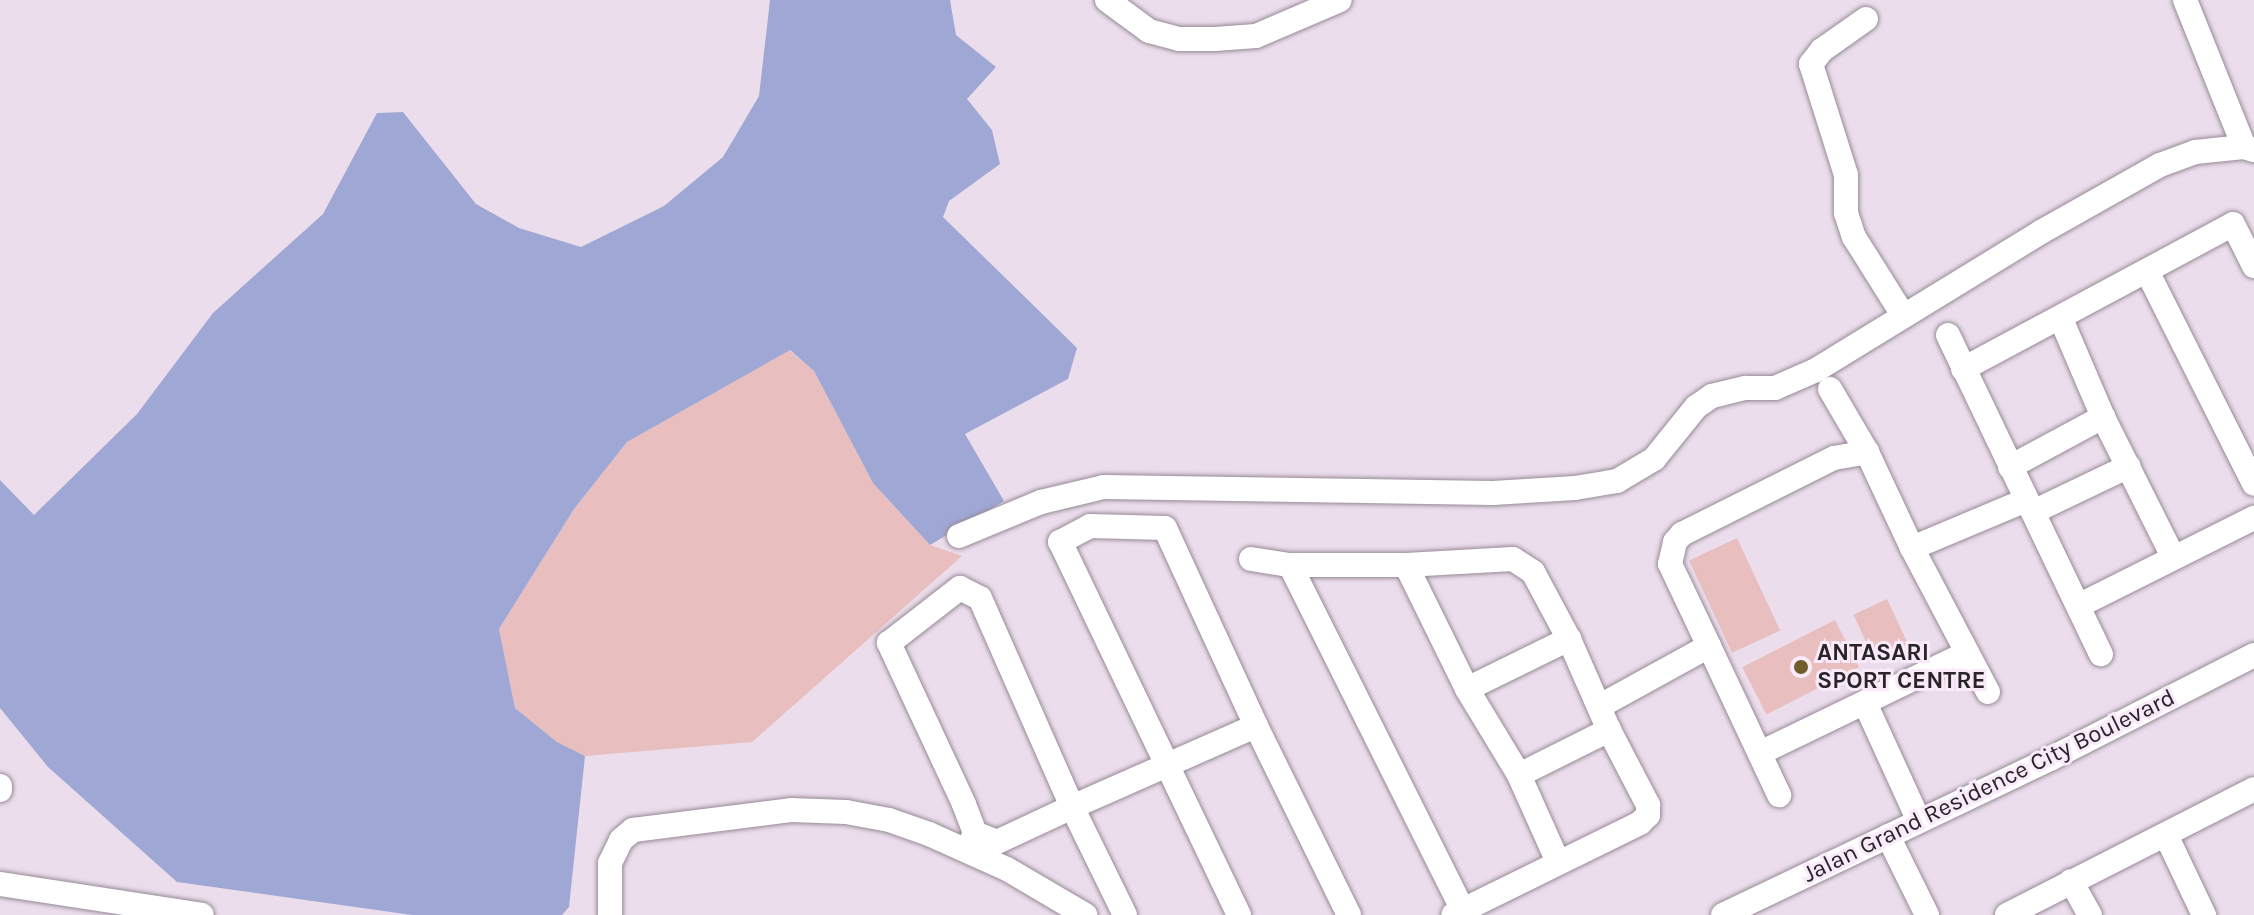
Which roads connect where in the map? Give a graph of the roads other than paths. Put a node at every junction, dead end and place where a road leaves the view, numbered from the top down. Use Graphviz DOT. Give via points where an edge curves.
graph roads {
  1 [pos="1107,0"];
  2 [pos="1340,0"];
  3 [pos="2185,0"];
  4 [pos="1866,19"];
  5 [pos="2249,149"];
  6 [pos="2254,266"];
  7 [pos="2147,271"];
  8 [pos="1903,315"];
  9 [pos="2061,319"];
  10 [pos="1948,335"];
  11 [pos="1963,369"];
  12 [pos="1830,389"];
  13 [pos="2103,417"];
  14 [pos="1867,452"];
  15 [pos="2129,466"];
  16 [pos="2010,467"];
  17 [pos="2254,484"];
  18 [pos="2030,506"];
  19 [pos="2254,518"];
  20 [pos="959,536"];
  21 [pos="1912,548"];
  22 [pos="2173,557"];
  23 [pos="1251,559"];
  24 [pos="1290,565"];
  25 [pos="1406,565"];
  26 [pos="2078,606"];
  27 [pos="1569,639"];
  28 [pos="1709,646"];
  29 [pos="1965,654"];
  30 [pos="2101,654"];
  31 [pos="2254,655"];
  32 [pos="1467,689"];
  33 [pos="1988,692"];
  34 [pos="1865,703"];
  35 [pos="1600,706"];
  36 [pos="1256,726"];
  37 [pos="1609,730"];
  38 [pos="1760,753"];
  39 [pos="1166,766"];
  40 [pos="1519,775"];
  41 [pos="2254,789"];
  42 [pos="1779,795"];
  43 [pos="1072,807"];
  44 [pos="1918,819"];
  45 [pos="2166,835"];
  46 [pos="1888,836"];
  47 [pos="971,842"];
  48 [pos="1558,862"];
  49 [pos="2071,881"];
  50 [pos="0,884"];
  51 [pos="1458,913"];
  52 [pos="202,915"];
  53 [pos="610,915"];
  54 [pos="1085,915"];
  55 [pos="1125,915"];
  56 [pos="1239,915"];
  57 [pos="1349,915"];
  58 [pos="1723,915"];
  59 [pos="1927,915"];
  60 [pos="2007,915"];
  61 [pos="2090,915"];
  62 [pos="2204,915"];
  1 -- 2 [label="street" via="1149,31 1179,39 1215,39 1256,36"];
  3 -- 5 [label="street"];
  4 -- 8 [label="street" via="1811,64 1846,175 1846,213 1854,237"];
  5 -- 8 [label="street" via="2195,152 2160,165"];
  6 -- 7 [label="street" via="2233,224"];
  7 -- 9 [label="street"];
  7 -- 17 [label="street"];
  8 -- 20 [label="street" via="1856,348 1775,388 1712,396 1696,407 1654,459 1617,481 1493,493 1104,487 1041,502"];
  9 -- 11 [label="street"];
  9 -- 13 [label="street"];
  10 -- 11 [label="street"];
  11 -- 16 [label="street"];
  12 -- 14 [label="street"];
  13 -- 15 [label="street"];
  13 -- 16 [label="street"];
  14 -- 21 [label="street"];
  14 -- 28 [label="street" via="1834,458 1675,542 1670,564"];
  15 -- 18 [label="street"];
  15 -- 22 [label="street"];
  16 -- 18 [label="street"];
  18 -- 21 [label="street"];
  18 -- 26 [label="street"];
  19 -- 22 [label="street"];
  21 -- 29 [label="street"];
  22 -- 26 [label="street"];
  23 -- 24 [label="street"];
  24 -- 25 [label="street"];
  24 -- 51 [label="street"];
  25 -- 27 [label="street" via="1513,559 1525,564"];
  25 -- 32 [label="street"];
  26 -- 30 [label="street"];
  27 -- 32 [label="street"];
  27 -- 35 [label="street"];
  28 -- 35 [label="street"];
  28 -- 38 [label="street"];
  29 -- 33 [label="street"];
  29 -- 34 [label="street"];
  31 -- 44 [label="street, Jalan Grand Residence City Boulevard"];
  32 -- 40 [label="street"];
  34 -- 38 [label="street"];
  34 -- 44 [label="street"];
  35 -- 37 [label="street"];
  36 -- 39 [label="street"];
  36 -- 39 [label="street" via="1165,528 1090,526 1060,542"];
  36 -- 57 [label="street"];
  37 -- 40 [label="street"];
  37 -- 48 [label="street" via="1648,805 1648,815"];
  38 -- 42 [label="street"];
  39 -- 43 [label="street"];
  39 -- 56 [label="street"];
  40 -- 48 [label="street"];
  41 -- 45 [label="street"];
  43 -- 47 [label="street" via="997,842"];
  43 -- 47 [label="street" via="980,598 960,588 889,643 964,804"];
  43 -- 55 [label="street"];
  44 -- 46 [label="street, Jalan Grand Residence City Boulevard"];
  45 -- 49 [label="street"];
  45 -- 62 [label="street"];
  46 -- 58 [label="street, Jalan Grand Residence City Boulevard"];
  46 -- 59 [label="street"];
  47 -- 53 [label="street" via="846,812 791,810 633,830 621,840 610,863"];
  47 -- 54 [label="street"];
  48 -- 51 [label="street"];
  49 -- 60 [label="street"];
  49 -- 61 [label="street"];
  50 -- 52 [label="street"];
}
